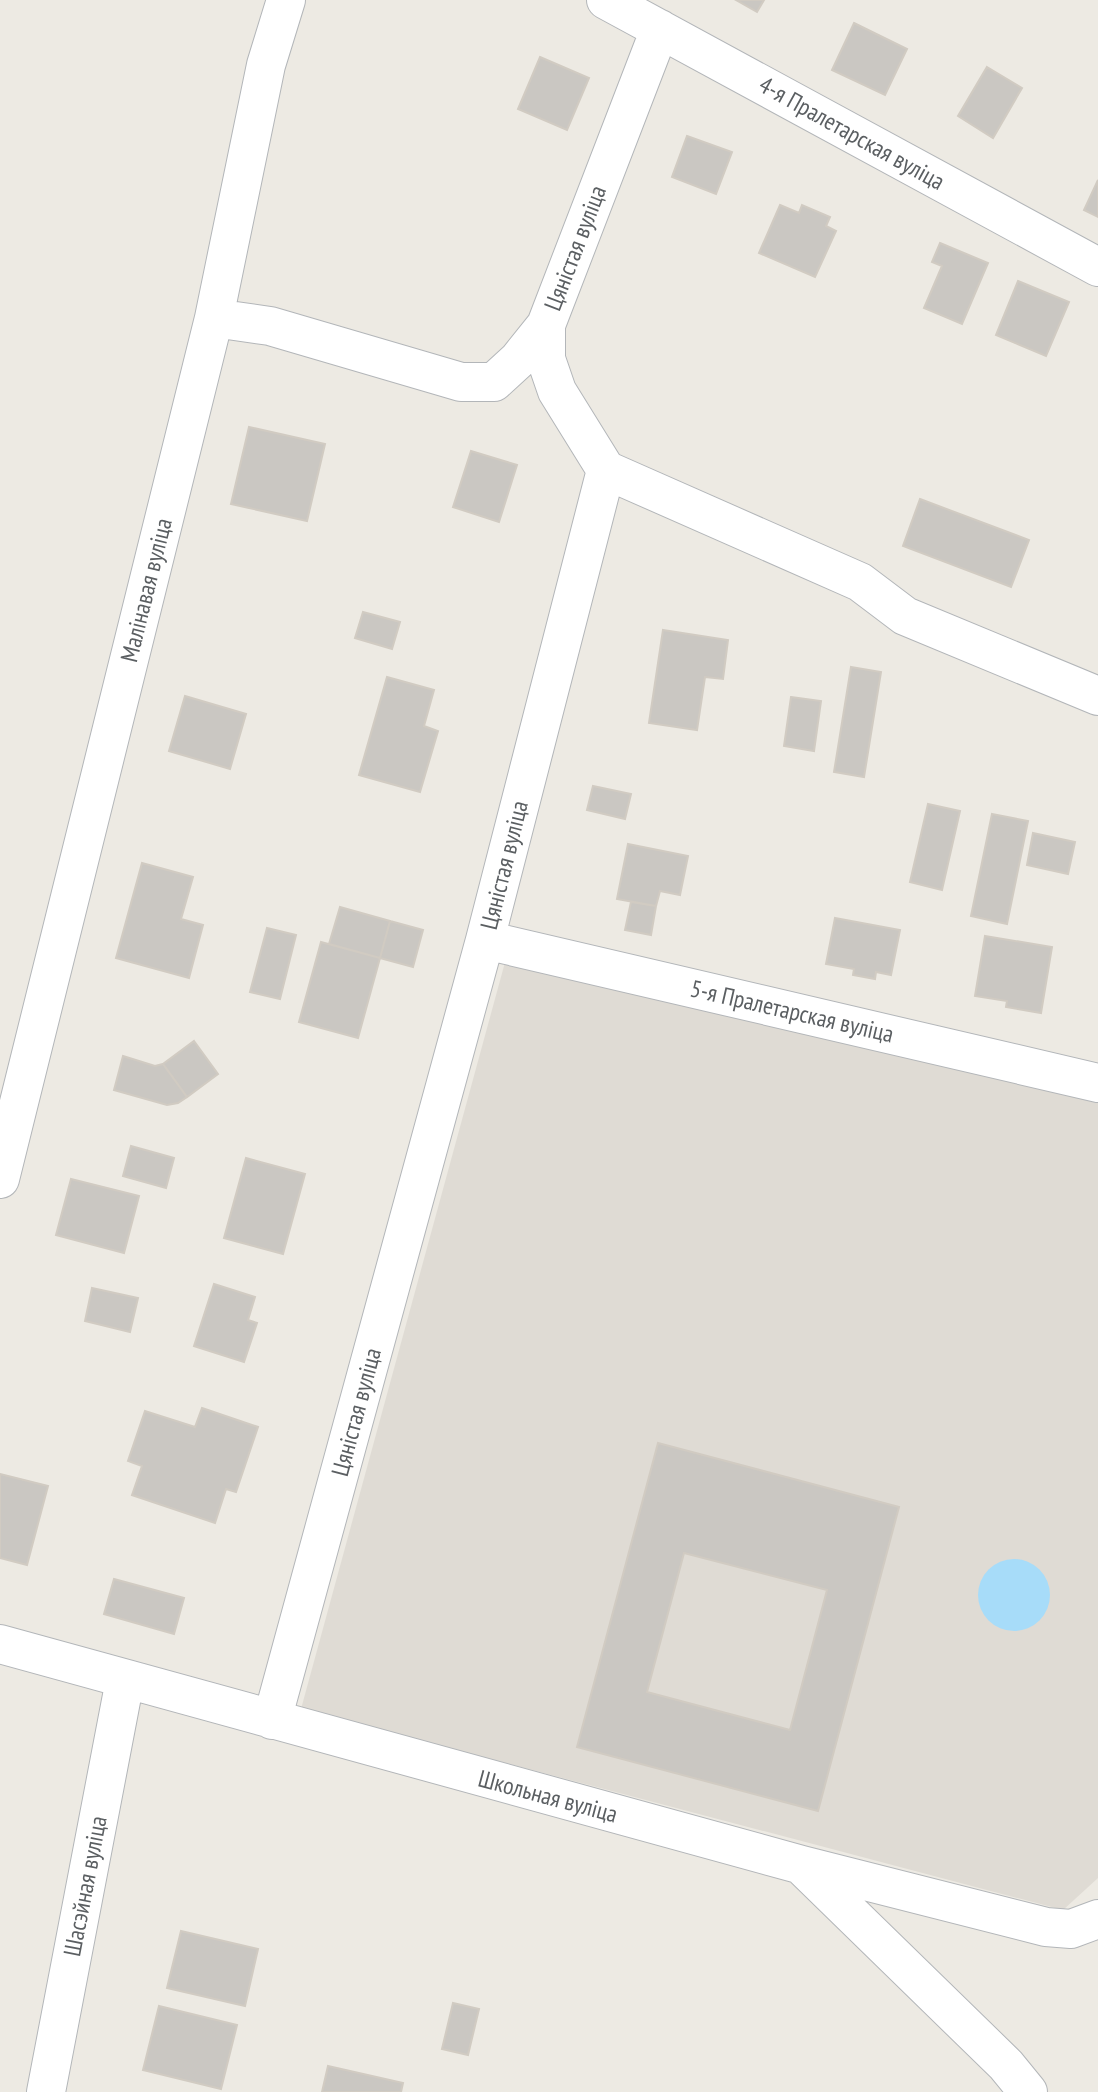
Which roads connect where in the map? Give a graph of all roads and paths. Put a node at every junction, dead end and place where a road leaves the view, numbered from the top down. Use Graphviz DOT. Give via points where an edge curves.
graph roads {
  1 [pos="286,0"];
  2 [pos="606,0"];
  3 [pos="660,29"];
  4 [pos="1098,267"];
  5 [pos="214,318"];
  6 [pos="546,325"];
  7 [pos="606,470"];
  8 [pos="1098,695"];
  9 [pos="485,940"];
  10 [pos="1098,1083"];
  11 [pos="0,1179"];
  12 [pos="0,1644"];
  13 [pos="125,1680"];
  14 [pos="272,1720"];
  15 [pos="802,1865"];
  16 [pos="1098,1919"];
  17 [pos="46,2092"];
  18 [pos="1028,2092"];
  1 -- 5 [label="street, Малінавая вуліца" via="267,65"];
  2 -- 3 [label="street, 4-я Пралетарская вуліца"];
  3 -- 4 [label="street, 4-я Пралетарская вуліца"];
  3 -- 6 [label="street, Цяністая вуліца"];
  5 -- 6 [label="street" via="270,326 461,382 494,382"];
  5 -- 11 [label="street, Малінавая вуліца"];
  6 -- 7 [label="street, Цяністая вуліца" via="546,359 557,391"];
  7 -- 8 [label="street" via="860,582 905,616"];
  7 -- 9 [label="street, Цяністая вуліца"];
  9 -- 10 [label="street, 5-я Пралетарская вуліца"];
  9 -- 14 [label="street, Цяністая вуліца"];
  12 -- 13 [label="street, Школьная вуліца"];
  13 -- 14 [label="street, Школьная вуліца"];
  13 -- 17 [label="street, Шасэйная вуліца"];
  14 -- 15 [label="street, Школьная вуліца"];
  15 -- 16 [label="street, Школьная вуліца" via="1046,1927 1071,1928"];
  15 -- 18 [label="street"];
}
